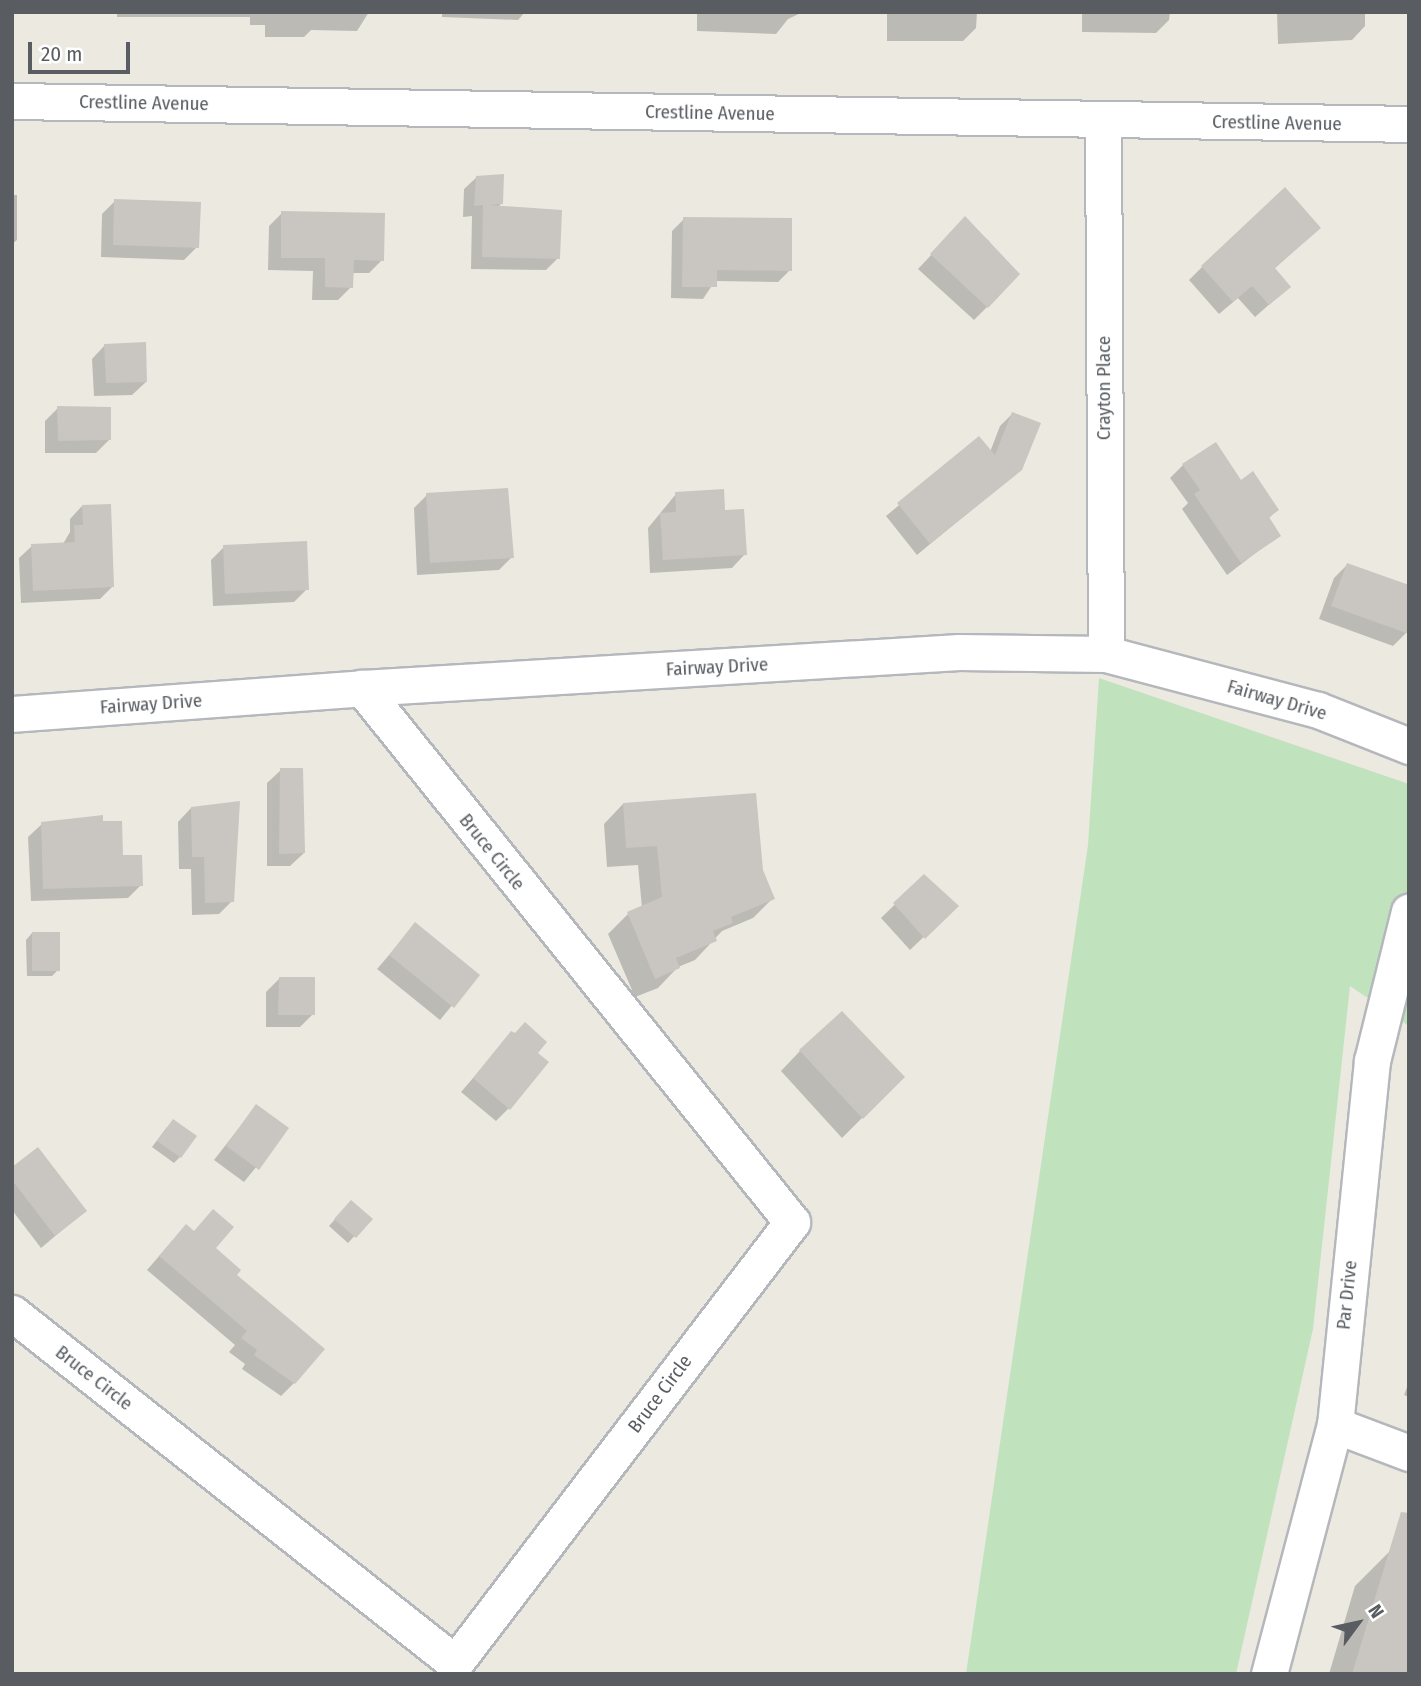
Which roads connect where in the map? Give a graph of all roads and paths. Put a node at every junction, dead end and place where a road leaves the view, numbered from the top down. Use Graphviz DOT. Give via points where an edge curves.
graph roads {
  1 [pos="12,101"];
  2 [pos="1103,121"];
  3 [pos="1409,124"];
  4 [pos="1106,654"];
  5 [pos="362,688"];
  6 [pos="12,714"];
  7 [pos="1409,746"];
  8 [pos="1409,912"];
  9 [pos="12,1313"];
  10 [pos="1335,1425"];
  11 [pos="1409,1453"];
  12 [pos="1269,1674"];
  1 -- 2 [label="street, Crestline Avenue"];
  2 -- 3 [label="street, Crestline Avenue"];
  2 -- 4 [label="street, Crayton Place"];
  4 -- 5 [label="street, Fairway Drive" via="959,652"];
  4 -- 7 [label="street, Fairway Drive" via="1318,710"];
  5 -- 6 [label="street, Fairway Drive"];
  5 -- 9 [label="street, Bruce Circle" via="792,1222 455,1663"];
  8 -- 10 [label="street, Par Drive" via="1372,1061"];
  10 -- 11 [label="street"];
  10 -- 12 [label="street, Par Drive"];
}
